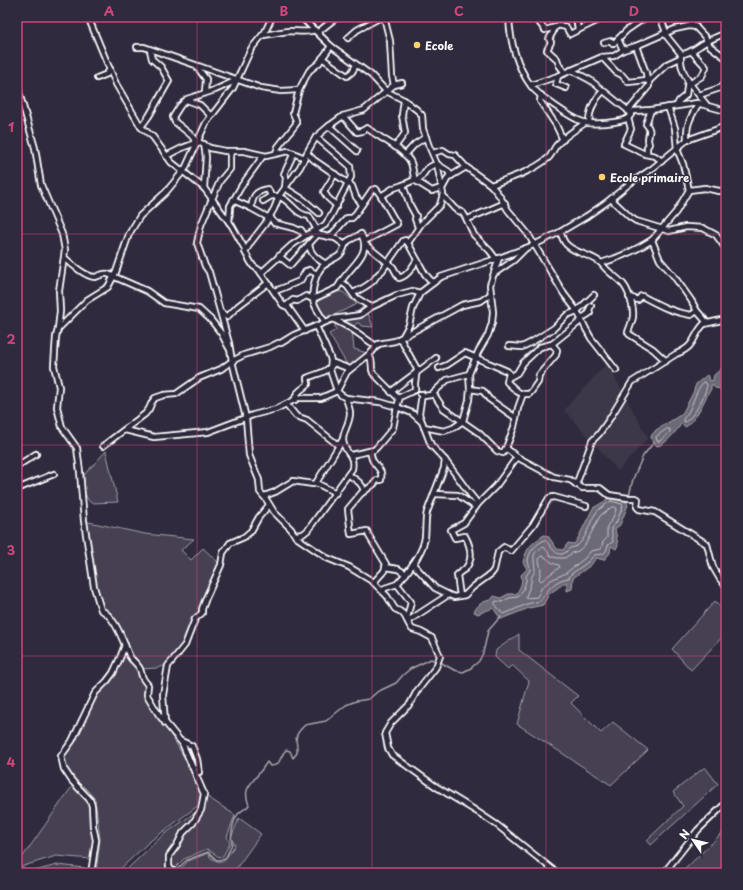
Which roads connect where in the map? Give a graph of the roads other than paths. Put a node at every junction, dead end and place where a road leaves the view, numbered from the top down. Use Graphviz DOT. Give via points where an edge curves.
graph roads {
  1 [pos="88,17"];
  2 [pos="272,17"];
  3 [pos="301,17"];
  4 [pos="336,17"];
  5 [pos="380,17"];
  6 [pos="509,17"];
  7 [pos="535,17"];
  8 [pos="576,17"];
  9 [pos="589,17"];
  10 [pos="605,17"];
  11 [pos="646,17"];
  12 [pos="660,17"];
  13 [pos="686,17"];
  14 [pos="591,24"];
  15 [pos="696,27"];
  16 [pos="553,28"];
  17 [pos="578,30"];
  18 [pos="316,31"];
  19 [pos="665,33"];
  20 [pos="726,33"];
  21 [pos="263,35"];
  22 [pos="348,38"];
  23 [pos="618,39"];
  24 [pos="708,41"];
  25 [pos="604,43"];
  26 [pos="331,46"];
  27 [pos="636,46"];
  28 [pos="137,47"];
  29 [pos="150,50"];
  30 [pos="623,50"];
  31 [pos="691,51"];
  32 [pos="681,56"];
  33 [pos="602,57"];
  34 [pos="322,58"];
  35 [pos="726,58"];
  36 [pos="356,65"];
  37 [pos="196,66"];
  38 [pos="110,69"];
  39 [pos="571,70"];
  40 [pos="564,73"];
  41 [pos="558,76"];
  42 [pos="97,78"];
  43 [pos="237,80"];
  44 [pos="648,81"];
  45 [pos="689,81"];
  46 [pos="726,82"];
  47 [pos="402,83"];
  48 [pos="17,85"];
  49 [pos="531,85"];
  50 [pos="394,86"];
  51 [pos="566,88"];
  52 [pos="299,90"];
  53 [pos="603,91"];
  54 [pos="205,92"];
  55 [pos="386,92"];
  56 [pos="541,95"];
  57 [pos="699,95"];
  58 [pos="186,100"];
  59 [pos="404,100"];
  60 [pos="699,103"];
  61 [pos="706,104"];
  62 [pos="677,105"];
  63 [pos="668,107"];
  64 [pos="651,110"];
  65 [pos="726,111"];
  66 [pos="630,112"];
  67 [pos="211,116"];
  68 [pos="343,116"];
  69 [pos="628,118"];
  70 [pos="587,123"];
  71 [pos="726,125"];
  72 [pos="329,126"];
  73 [pos="141,127"];
  74 [pos="426,137"];
  75 [pos="316,138"];
  76 [pos="563,140"];
  77 [pos="687,140"];
  78 [pos="196,141"];
  79 [pos="204,144"];
  80 [pos="395,148"];
  81 [pos="677,149"];
  82 [pos="231,151"];
  83 [pos="357,151"];
  84 [pos="276,153"];
  85 [pos="294,153"];
  86 [pos="433,153"];
  87 [pos="647,154"];
  88 [pos="306,155"];
  89 [pos="405,155"];
  90 [pos="166,156"];
  91 [pos="263,156"];
  92 [pos="662,161"];
  93 [pos="437,164"];
  94 [pos="466,167"];
  95 [pos="184,172"];
  96 [pos="335,174"];
  97 [pos="451,176"];
  98 [pos="416,181"];
  99 [pos="348,183"];
  100 [pos="403,185"];
  101 [pos="491,185"];
  102 [pos="443,187"];
  103 [pos="204,188"];
  104 [pos="285,188"];
  105 [pos="689,190"];
  106 [pos="726,190"];
  107 [pos="271,196"];
  108 [pos="279,196"];
  109 [pos="381,196"];
  110 [pos="443,196"];
  111 [pos="212,199"];
  112 [pos="611,199"];
  113 [pos="233,200"];
  114 [pos="263,201"];
  115 [pos="505,203"];
  116 [pos="362,204"];
  117 [pos="337,206"];
  118 [pos="251,208"];
  119 [pos="319,213"];
  120 [pos="269,217"];
  121 [pos="468,219"];
  122 [pos="229,222"];
  123 [pos="418,227"];
  124 [pos="661,229"];
  125 [pos="317,232"];
  126 [pos="560,232"];
  127 [pos="305,236"];
  128 [pos="330,237"];
  129 [pos="652,240"];
  130 [pos="365,243"];
  131 [pos="408,243"];
  132 [pos="309,244"];
  133 [pos="345,244"];
  134 [pos="534,245"];
  135 [pos="525,248"];
  136 [pos="726,249"];
  137 [pos="245,252"];
  138 [pos="279,256"];
  139 [pos="65,258"];
  140 [pos="498,258"];
  141 [pos="417,260"];
  142 [pos="388,263"];
  143 [pos="601,263"];
  144 [pos="326,264"];
  145 [pos="261,273"];
  146 [pos="317,274"];
  147 [pos="494,274"];
  148 [pos="113,277"];
  149 [pos="341,282"];
  150 [pos="268,283"];
  151 [pos="433,283"];
  152 [pos="274,291"];
  153 [pos="353,293"];
  154 [pos="420,293"];
  155 [pos="491,294"];
  156 [pos="594,295"];
  157 [pos="629,297"];
  158 [pos="313,299"];
  159 [pos="286,306"];
  160 [pos="371,306"];
  161 [pos="591,306"];
  162 [pos="577,310"];
  163 [pos="697,311"];
  164 [pos="222,313"];
  165 [pos="333,319"];
  166 [pos="726,319"];
  167 [pos="582,320"];
  168 [pos="325,322"];
  169 [pos="707,323"];
  170 [pos="316,326"];
  171 [pos="58,329"];
  172 [pos="305,331"];
  173 [pos="401,338"];
  174 [pos="552,344"];
  175 [pos="376,346"];
  176 [pos="509,346"];
  177 [pos="369,355"];
  178 [pos="436,358"];
  179 [pos="476,358"];
  180 [pos="232,360"];
  181 [pos="666,361"];
  182 [pos="439,368"];
  183 [pos="330,369"];
  184 [pos="350,369"];
  185 [pos="616,370"];
  186 [pos="417,373"];
  187 [pos="469,374"];
  188 [pos="508,378"];
  189 [pos="470,389"];
  190 [pos="415,390"];
  191 [pos="336,391"];
  192 [pos="391,392"];
  193 [pos="433,393"];
  194 [pos="422,394"];
  195 [pos="524,394"];
  196 [pos="346,398"];
  197 [pos="399,399"];
  198 [pos="295,400"];
  199 [pos="287,404"];
  200 [pos="397,407"];
  201 [pos="246,418"];
  202 [pos="516,418"];
  203 [pos="422,422"];
  204 [pos="463,422"];
  205 [pos="424,427"];
  206 [pos="125,430"];
  207 [pos="343,439"];
  208 [pos="103,446"];
  209 [pos="339,446"];
  210 [pos="506,448"];
  211 [pos="370,451"];
  212 [pos="36,454"];
  213 [pos="351,455"];
  214 [pos="517,456"];
  215 [pos="445,460"];
  216 [pos="17,466"];
  217 [pos="54,474"];
  218 [pos="348,476"];
  219 [pos="316,483"];
  220 [pos="576,485"];
  221 [pos="17,489"];
  222 [pos="336,493"];
  223 [pos="434,494"];
  224 [pos="264,496"];
  225 [pos="355,499"];
  226 [pos="269,505"];
  227 [pos="477,506"];
  228 [pos="586,506"];
  229 [pos="296,535"];
  230 [pos="413,564"];
  231 [pos="385,567"];
  232 [pos="406,574"];
  233 [pos="374,582"];
  234 [pos="397,584"];
  235 [pos="726,586"];
  236 [pos="383,591"];
  237 [pos="448,595"];
  238 [pos="460,596"];
  239 [pos="407,620"];
  240 [pos="125,645"];
  241 [pos="165,724"];
  242 [pos="180,740"];
  243 [pos="199,772"];
  244 [pos="726,804"];
  245 [pos="93,873"];
  246 [pos="175,873"];
  247 [pos="557,873"];
  248 [pos="664,873"];
  1 -- 38 [label="street"];
  2 -- 21 [label="street"];
  3 -- 18 [label="street"];
  4 -- 18 [label="street"];
  5 -- 22 [label="street"];
  5 -- 50 [label="street" via="390,41"];
  6 -- 49 [label="street" via="515,55"];
  7 -- 16 [label="street" via="545,30"];
  8 -- 17 [label="street"];
  9 -- 14 [label="street"];
  10 -- 14 [label="street"];
  11 -- 23 [label="street"];
  12 -- 19 [label="street"];
  13 -- 15 [label="street"];
  14 -- 17 [label="street"];
  15 -- 19 [label="street" via="684,26"];
  15 -- 24 [label="street"];
  16 -- 17 [label="street" via="558,25 565,26 570,34"];
  16 -- 40 [label="street" via="547,50 557,59"];
  18 -- 21 [label="street" via="302,30"];
  18 -- 26 [label="street"];
  19 -- 27 [label="street"];
  19 -- 32 [label="street"];
  20 -- 24 [label="street"];
  21 -- 43 [label="street" via="251,48"];
  23 -- 25 [label="street" via="613,44 611,41"];
  23 -- 30 [label="street"];
  24 -- 31 [label="street"];
  24 -- 35 [label="street" via="710,46"];
  26 -- 34 [label="street"];
  26 -- 36 [label="street"];
  27 -- 30 [label="street"];
  27 -- 44 [label="street"];
  28 -- 29 [label="street"];
  29 -- 37 [label="street"];
  29 -- 73 [label="street" via="152,59 161,66 169,81"];
  30 -- 33 [label="street" via="614,56"];
  31 -- 32 [label="street"];
  31 -- 45 [label="street" via="706,67 702,76"];
  32 -- 44 [label="street" via="667,64"];
  32 -- 45 [label="street" via="682,70"];
  33 -- 39 [label="street"];
  33 -- 44 [label="street" via="628,82"];
  34 -- 36 [label="street" via="347,76"];
  34 -- 52 [label="street" via="309,71"];
  36 -- 55 [label="street" via="375,78"];
  37 -- 43 [label="street"];
  37 -- 54 [label="street" via="206,79"];
  38 -- 42 [label="street" via="107,74"];
  38 -- 73 [label="street"];
  39 -- 40 [label="street"];
  39 -- 53 [label="street" via="590,80"];
  40 -- 41 [label="street"];
  41 -- 49 [label="street"];
  41 -- 51 [label="street" via="556,84"];
  43 -- 52 [label="street" via="264,89"];
  43 -- 54 [label="street"];
  43 -- 67 [label="street"];
  44 -- 66 [label="street" via="649,86"];
  45 -- 57 [label="street"];
  45 -- 62 [label="street" via="686,95"];
  46 -- 57 [label="street" via="720,88"];
  47 -- 50 [label="street"];
  48 -- 139 [label="street" via="38,159 41,185 62,234"];
  49 -- 56 [label="street"];
  50 -- 55 [label="street"];
  52 -- 84 [label="street" via="293,113 296,124"];
  53 -- 66 [label="street"];
  53 -- 70 [label="street" via="593,103"];
  54 -- 58 [label="street"];
  55 -- 59 [label="street"];
  55 -- 68 [label="street" via="364,110"];
  56 -- 70 [label="street"];
  56 -- 76 [label="street" via="540,101"];
  57 -- 61 [label="street"];
  58 -- 67 [label="street" via="200,105"];
  58 -- 78 [label="street" via="173,117 175,122"];
  59 -- 74 [label="street" via="422,115"];
  59 -- 80 [label="street" via="402,115 405,133"];
  60 -- 61 [label="street"];
  60 -- 62 [label="street"];
  60 -- 77 [label="street" via="686,128"];
  61 -- 65 [label="street"];
  62 -- 63 [label="street"];
  63 -- 64 [label="street"];
  63 -- 81 [label="street" via="675,128"];
  64 -- 66 [label="street"];
  64 -- 87 [label="street" via="646,124 650,133"];
  66 -- 69 [label="street"];
  67 -- 78 [label="street"];
  68 -- 72 [label="street"];
  68 -- 80 [label="street" via="357,132 367,128"];
  69 -- 70 [label="street" via="612,123"];
  69 -- 87 [label="street" via="631,129 624,144"];
  70 -- 76 [label="street"];
  71 -- 77 [label="street"];
  72 -- 75 [label="street"];
  72 -- 83 [label="street"];
  73 -- 90 [label="street" via="153,137"];
  74 -- 86 [label="street"];
  74 -- 89 [label="street"];
  75 -- 88 [label="street"];
  75 -- 99 [label="street" via="350,166 351,176"];
  76 -- 101 [label="street" via="554,148 547,160"];
  77 -- 81 [label="street"];
  78 -- 79 [label="street"];
  78 -- 90 [label="street"];
  78 -- 95 [label="street"];
  79 -- 82 [label="street" via="210,148"];
  79 -- 103 [label="street"];
  80 -- 89 [label="street"];
  81 -- 92 [label="street"];
  81 -- 105 [label="street"];
  82 -- 91 [label="street" via="244,151"];
  82 -- 111 [label="street" via="230,169 220,181"];
  84 -- 85 [label="street"];
  84 -- 91 [label="street"];
  85 -- 88 [label="street"];
  85 -- 104 [label="street" via="284,174"];
  86 -- 93 [label="street"];
  86 -- 94 [label="street" via="443,150 455,155"];
  87 -- 92 [label="street"];
  88 -- 96 [label="street"];
  88 -- 104 [label="street"];
  89 -- 98 [label="street" via="411,163"];
  90 -- 95 [label="street"];
  91 -- 113 [label="street"];
  92 -- 112 [label="street"];
  93 -- 97 [label="street"];
  93 -- 98 [label="street" via="429,166"];
  93 -- 102 [label="street"];
  94 -- 97 [label="street"];
  94 -- 101 [label="street"];
  95 -- 103 [label="street"];
  95 -- 148 [label="street" via="138,219 129,234"];
  96 -- 99 [label="street"];
  96 -- 117 [label="street" via="324,192"];
  97 -- 102 [label="street" via="450,174"];
  98 -- 100 [label="street"];
  98 -- 102 [label="street" via="432,191"];
  99 -- 116 [label="street"];
  99 -- 117 [label="street"];
  100 -- 109 [label="street"];
  100 -- 123 [label="street"];
  101 -- 115 [label="street"];
  102 -- 110 [label="street"];
  103 -- 111 [label="street"];
  104 -- 108 [label="street"];
  104 -- 119 [label="street"];
  105 -- 106 [label="street"];
  105 -- 124 [label="street" via="676,212"];
  107 -- 108 [label="street"];
  107 -- 114 [label="street"];
  107 -- 118 [label="street" via="268,189 260,190 252,198"];
  108 -- 120 [label="street"];
  108 -- 125 [label="street" via="300,214 309,216"];
  109 -- 116 [label="street" via="374,189"];
  109 -- 130 [label="street" via="397,224"];
  110 -- 121 [label="street"];
  110 -- 123 [label="street" via="440,204"];
  111 -- 122 [label="street"];
  111 -- 164 [label="street" via="201,225 197,246 209,272"];
  112 -- 124 [label="street" via="630,217 642,224"];
  112 -- 126 [label="street"];
  113 -- 118 [label="street"];
  113 -- 122 [label="street"];
  115 -- 121 [label="street"];
  115 -- 134 [label="street"];
  116 -- 128 [label="street" via="354,216 347,218"];
  117 -- 125 [label="street" via="325,225"];
  118 -- 120 [label="street"];
  120 -- 127 [label="street" via="274,223 301,230"];
  120 -- 137 [label="street"];
  121 -- 140 [label="street" via="474,235"];
  122 -- 137 [label="street"];
  123 -- 131 [label="street"];
  124 -- 129 [label="street"];
  124 -- 136 [label="street" via="669,231 686,227 703,228 716,235"];
  125 -- 127 [label="street"];
  125 -- 128 [label="street"];
  125 -- 132 [label="street"];
  126 -- 134 [label="street"];
  126 -- 143 [label="street" via="569,247"];
  127 -- 138 [label="street"];
  128 -- 133 [label="street"];
  129 -- 143 [label="street" via="642,247"];
  129 -- 163 [label="street" via="660,260"];
  130 -- 133 [label="street" via="360,234"];
  130 -- 142 [label="street"];
  130 -- 149 [label="street" via="361,256"];
  131 -- 141 [label="street"];
  131 -- 142 [label="street" via="403,241"];
  132 -- 138 [label="street" via="290,265"];
  132 -- 144 [label="street" via="316,258"];
  133 -- 144 [label="street" via="338,257"];
  134 -- 135 [label="street"];
  134 -- 162 [label="street" via="564,294"];
  135 -- 140 [label="street"];
  135 -- 147 [label="street" via="514,260"];
  137 -- 145 [label="street" via="253,266"];
  138 -- 145 [label="street"];
  139 -- 148 [label="street" via="85,274 95,277 108,274"];
  139 -- 171 [label="street" via="59,291"];
  140 -- 147 [label="street"];
  140 -- 151 [label="street" via="440,277"];
  141 -- 142 [label="street" via="408,274 401,278"];
  141 -- 151 [label="street"];
  142 -- 153 [label="street" via="371,282"];
  143 -- 157 [label="street" via="622,283"];
  144 -- 146 [label="street"];
  145 -- 150 [label="street"];
  146 -- 152 [label="street" via="306,271 300,281"];
  146 -- 158 [label="street"];
  147 -- 155 [label="street" via="490,283"];
  148 -- 171 [label="street" via="108,287 87,300"];
  148 -- 180 [label="street" via="147,291 164,303 199,309 221,334"];
  149 -- 153 [label="street"];
  149 -- 158 [label="street" via="337,288"];
  150 -- 152 [label="street"];
  150 -- 164 [label="street" via="227,317"];
  151 -- 154 [label="street"];
  152 -- 159 [label="street"];
  153 -- 160 [label="street"];
  154 -- 160 [label="street" via="412,291"];
  154 -- 173 [label="street" via="409,325"];
  155 -- 173 [label="street" via="482,301 462,305"];
  155 -- 179 [label="street" via="492,323"];
  156 -- 162 [label="street"];
  157 -- 163 [label="street" via="638,300 642,296 662,307 683,314 691,315"];
  157 -- 181 [label="street" via="633,316 629,334 653,349"];
  158 -- 159 [label="street" via="306,296 297,301 293,300"];
  158 -- 168 [label="street"];
  159 -- 172 [label="street"];
  160 -- 165 [label="street" via="360,315"];
  161 -- 167 [label="street" via="590,313"];
  162 -- 167 [label="street"];
  162 -- 176 [label="street" via="528,345 520,348"];
  163 -- 169 [label="street"];
  164 -- 180 [label="street"];
  165 -- 168 [label="street"];
  165 -- 175 [label="street" via="352,328"];
  166 -- 169 [label="street"];
  167 -- 174 [label="street"];
  167 -- 185 [label="street" via="591,338"];
  168 -- 170 [label="street"];
  169 -- 181 [label="street" via="702,326 691,344"];
  170 -- 172 [label="street"];
  170 -- 183 [label="street" via="330,357"];
  171 -- 240 [label="street" via="54,366 60,387 57,407 62,426 77,448 83,515 94,587 100,610 106,613 121,634"];
  172 -- 180 [label="street" via="281,343"];
  173 -- 175 [label="street"];
  173 -- 186 [label="street"];
  174 -- 188 [label="street" via="540,347 517,373"];
  174 -- 195 [label="street" via="557,350 556,355 539,375 538,382 531,392"];
  175 -- 177 [label="street"];
  177 -- 184 [label="street"];
  177 -- 192 [label="street" via="373,372"];
  178 -- 186 [label="street"];
  179 -- 182 [label="street" via="465,353"];
  179 -- 187 [label="street"];
  179 -- 188 [label="street" via="507,371"];
  180 -- 201 [label="street"];
  180 -- 206 [label="street" via="221,370 199,378 176,394 155,398 150,409"];
  181 -- 220 [label="street" via="632,382 599,434 592,440"];
  183 -- 184 [label="street" via="334,363"];
  183 -- 191 [label="street"];
  183 -- 198 [label="street" via="307,378 308,384 299,391"];
  184 -- 191 [label="street"];
  186 -- 190 [label="street"];
  186 -- 192 [label="street"];
  187 -- 189 [label="street"];
  187 -- 193 [label="street" via="447,380"];
  188 -- 195 [label="street" via="507,382"];
  189 -- 202 [label="street" via="483,391 489,399"];
  189 -- 204 [label="street"];
  190 -- 194 [label="street"];
  190 -- 197 [label="street"];
  191 -- 196 [label="street"];
  191 -- 198 [label="street" via="321,398"];
  192 -- 197 [label="street"];
  193 -- 194 [label="street" via="429,396"];
  193 -- 204 [label="street" via="443,408"];
  194 -- 203 [label="street" via="419,410"];
  195 -- 202 [label="street"];
  196 -- 200 [label="street"];
  196 -- 207 [label="street" via="350,413"];
  197 -- 200 [label="street"];
  198 -- 199 [label="street"];
  199 -- 201 [label="street"];
  199 -- 209 [label="street" via="296,416 307,420"];
  200 -- 203 [label="street" via="412,413"];
  200 -- 211 [label="street" via="393,428 378,447"];
  201 -- 206 [label="street" via="208,432 179,435 154,437"];
  201 -- 224 [label="street" via="249,455 259,480 260,492"];
  202 -- 210 [label="street"];
  203 -- 205 [label="street"];
  204 -- 205 [label="street" via="444,430"];
  204 -- 210 [label="street" via="479,433 497,451 503,453"];
  205 -- 215 [label="street" via="431,445"];
  206 -- 208 [label="street"];
  207 -- 209 [label="street"];
  207 -- 213 [label="street" via="345,448"];
  209 -- 219 [label="street"];
  210 -- 214 [label="street"];
  211 -- 213 [label="street"];
  211 -- 225 [label="street" via="382,472 381,480 377,480"];
  212 -- 216 [label="street"];
  213 -- 218 [label="street" via="353,464"];
  214 -- 220 [label="street" via="547,474 570,480"];
  214 -- 227 [label="street" via="496,486"];
  215 -- 223 [label="street"];
  215 -- 227 [label="street"];
  217 -- 221 [label="street"];
  218 -- 222 [label="street"];
  218 -- 225 [label="street" via="362,484 364,490"];
  219 -- 222 [label="street"];
  219 -- 224 [label="street" via="293,481"];
  220 -- 235 [label="street" via="582,488 600,488 609,495 636,498 639,509 655,512 698,538 708,546 713,567"];
  222 -- 229 [label="street" via="308,530"];
  223 -- 227 [label="street" via="458,495"];
  223 -- 230 [label="street" via="425,519 423,543"];
  224 -- 226 [label="street"];
  225 -- 231 [label="street" via="348,509 351,534 367,531 384,559"];
  226 -- 229 [label="street"];
  226 -- 241 [label="street" via="251,531 230,543 223,553 221,565 202,613 195,619 184,645 168,666 163,695"];
  227 -- 238 [label="street" via="464,523 451,530 455,538 465,536 471,552 465,569 457,575"];
  228 -- 238 [label="street" via="550,498 514,550 502,548 498,552 491,574 465,595"];
  229 -- 233 [label="street" via="327,558"];
  230 -- 232 [label="street"];
  230 -- 237 [label="street" via="431,584"];
  231 -- 232 [label="street" via="398,569"];
  231 -- 233 [label="street" via="384,572"];
  232 -- 234 [label="street"];
  233 -- 236 [label="street"];
  234 -- 236 [label="street"];
  234 -- 239 [label="street" via="411,602"];
  236 -- 239 [label="street" via="395,609 403,613"];
  237 -- 238 [label="street"];
  237 -- 239 [label="street"];
  239 -- 247 [label="street" via="412,629 432,638 440,657 410,704 386,731 385,738 389,751 435,786 497,825"];
  240 -- 241 [label="street" via="140,669 141,678 148,685 147,695"];
  240 -- 245 [label="street" via="113,673 95,693 72,741 61,756 64,769 90,800 92,806 96,840"];
  241 -- 242 [label="street"];
  242 -- 243 [label="street" via="192,746"];
  242 -- 246 [label="street" via="204,794 202,810 183,833 169,856 169,867"];
  244 -- 248 [label="street" via="698,830"];
}
